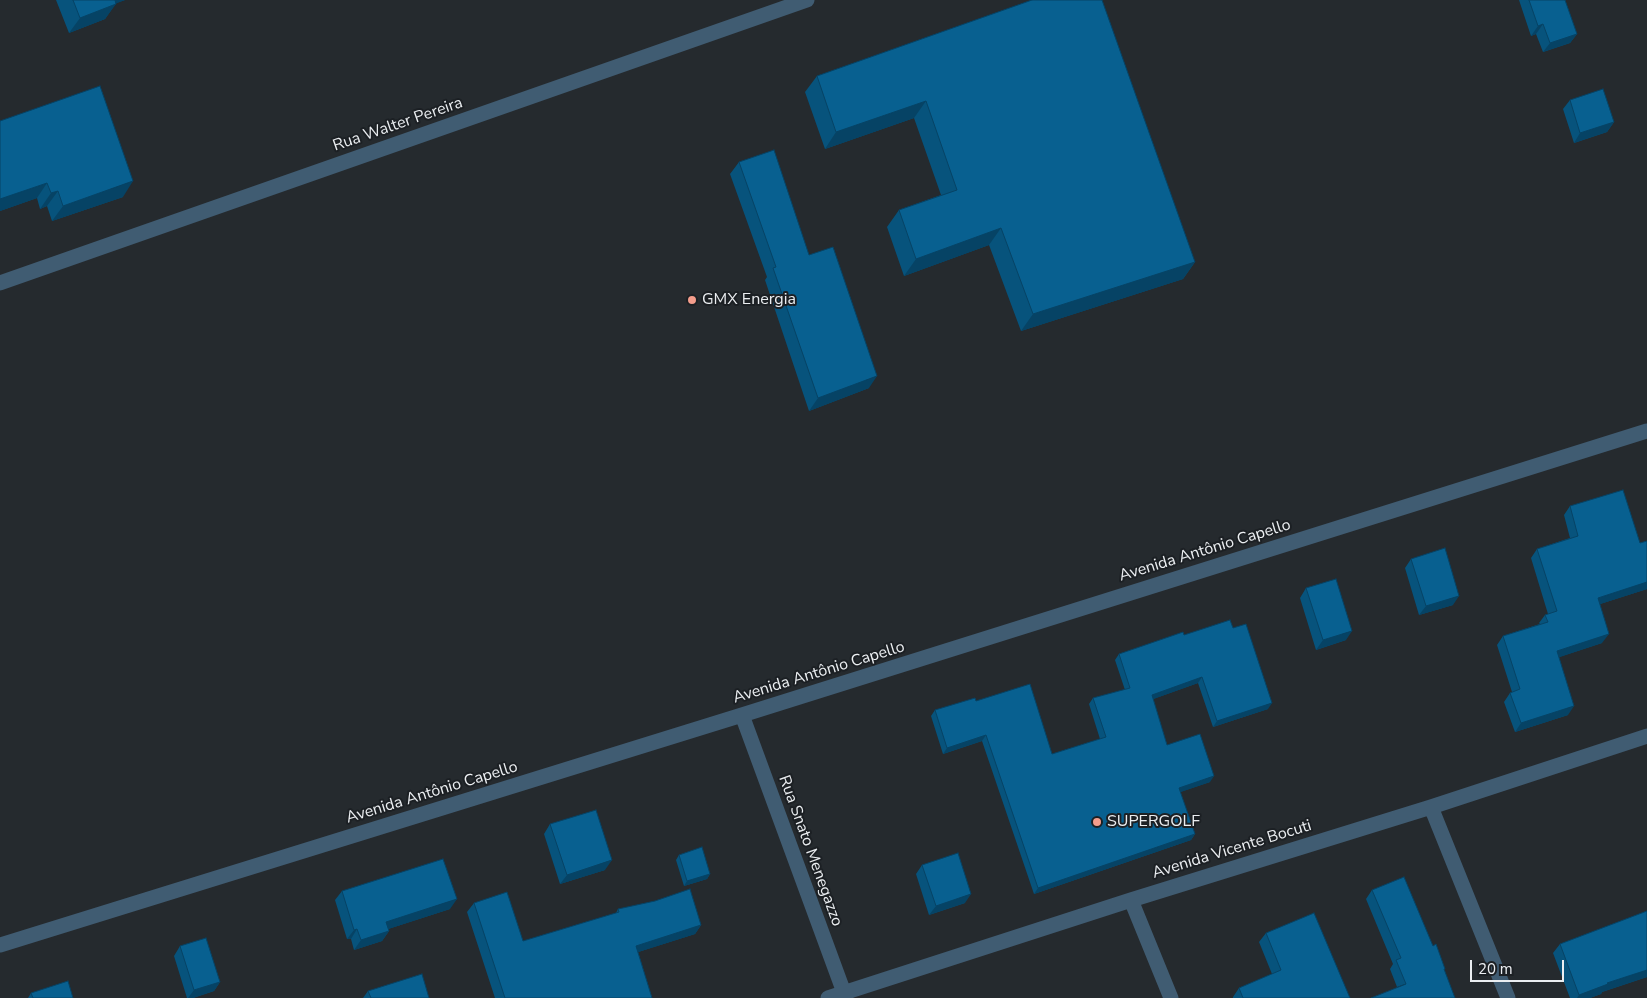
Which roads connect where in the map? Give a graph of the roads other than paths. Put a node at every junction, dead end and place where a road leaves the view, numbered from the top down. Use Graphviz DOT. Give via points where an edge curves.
graph roads {
  1 [pos="807,0"];
  2 [pos="0,283"];
  3 [pos="1647,431"];
  4 [pos="742,715"];
  5 [pos="1647,736"];
  6 [pos="1431,807"];
  7 [pos="1131,900"];
  8 [pos="0,946"];
  9 [pos="845,996"];
  10 [pos="828,998"];
  11 [pos="1171,998"];
  12 [pos="1508,998"];
  1 -- 2 [label="street, Rua Walter Pereira"];
  3 -- 4 [label="street, Avenida Antônio Capello"];
  4 -- 8 [label="street, Avenida Antônio Capello"];
  4 -- 9 [label="street, Rua Snato Menegazzo"];
  5 -- 6 [label="street, Avenida Vicente Bocuti"];
  6 -- 7 [label="street, Avenida Vicente Bocuti"];
  6 -- 12 [label="street"];
  7 -- 9 [label="street, Avenida Vicente Bocuti"];
  7 -- 11 [label="street"];
  9 -- 10 [label="street, Avenida Vicente Bocuti"];
}
